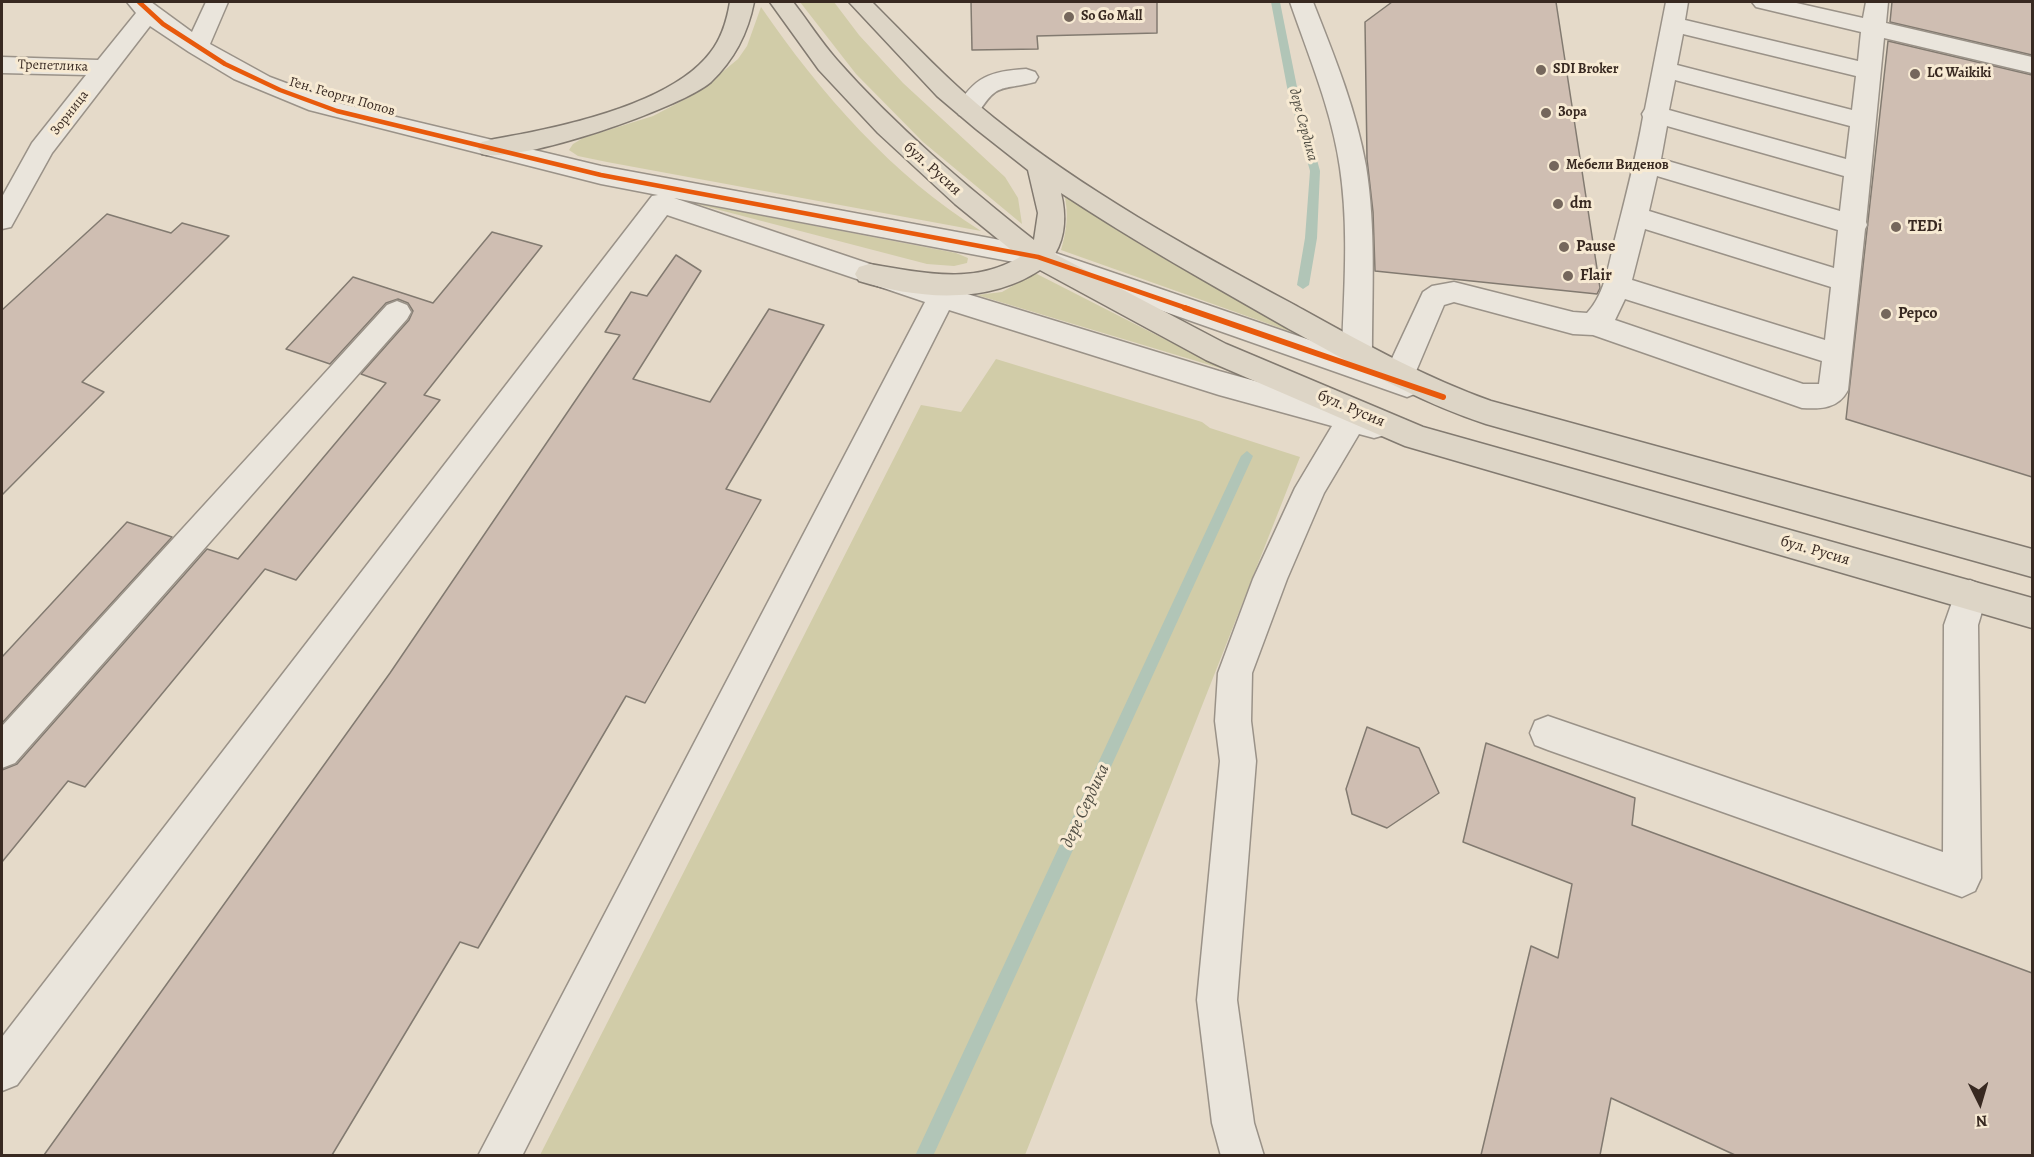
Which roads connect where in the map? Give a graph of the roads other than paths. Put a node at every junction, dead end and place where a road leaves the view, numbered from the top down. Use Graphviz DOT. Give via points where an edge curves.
graph roads {
  1 [pos="217,2"];
  2 [pos="742,2"];
  3 [pos="782,2"];
  4 [pos="860,2"];
  5 [pos="1302,2"];
  6 [pos="1764,2"];
  7 [pos="144,7"];
  8 [pos="1675,13"];
  9 [pos="1875,14"];
  10 [pos="197,47"];
  11 [pos="2,65"];
  12 [pos="2032,65"];
  13 [pos="105,68"];
  14 [pos="1664,69"];
  15 [pos="1868,71"];
  16 [pos="1026,77"];
  17 [pos="968,109"];
  18 [pos="1654,114"];
  19 [pos="1863,121"];
  20 [pos="491,148"];
  21 [pos="1647,164"];
  22 [pos="1040,166"];
  23 [pos="1857,171"];
  24 [pos="661,203"];
  25 [pos="1634,216"];
  26 [pos="2,220"];
  27 [pos="1854,225"];
  28 [pos="1038,257"];
  29 [pos="869,274"];
  30 [pos="1847,282"];
  31 [pos="1617,286"];
  32 [pos="942,296"];
  33 [pos="397,312"];
  34 [pos="1594,324"];
  35 [pos="1358,353"];
  36 [pos="1838,355"];
  37 [pos="1399,376"];
  38 [pos="1443,397"];
  39 [pos="1352,420"];
  40 [pos="1416,437"];
  41 [pos="2032,563"];
  42 [pos="1970,595"];
  43 [pos="2032,614"];
  44 [pos="1548,733"];
  45 [pos="2,751"];
  46 [pos="2,1070"];
  47 [pos="499,1155"];
  48 [pos="1243,1155"];
  1 -- 10 [label="street"];
  2 -- 20 [label="main road" via="733,38 716,63 691,85 659,102 593,125 550,138"];
  3 -- 28 [label="main road, бул. Русия" via="828,65 886,128"];
  4 -- 17 [label="main road"];
  5 -- 35 [label="street" via="1337,99 1357,191"];
  6 -- 9 [label="street"];
  7 -- 10 [label="street, Ген. Георги Попов"];
  7 -- 13 [label="street, Зорница"];
  8 -- 14 [label="street"];
  8 -- 15 [label="street"];
  9 -- 12 [label="street"];
  9 -- 15 [label="street"];
  10 -- 20 [label="street, Ген. Георги Попов" via="244,75 303,101"];
  11 -- 13 [label="street, Трепетлика"];
  13 -- 26 [label="street, Зорница" via="41,149"];
  14 -- 18 [label="street"];
  14 -- 19 [label="street"];
  15 -- 19 [label="street"];
  16 -- 17 [label="street" via="1008,78 981,88"];
  17 -- 22 [label="main road"];
  18 -- 21 [label="street"];
  18 -- 23 [label="street"];
  19 -- 23 [label="street"];
  20 -- 24 [label="street"];
  20 -- 28 [label="street" via="601,175"];
  21 -- 25 [label="street"];
  21 -- 27 [label="street"];
  22 -- 28 [label="main road" via="1048,185 1050,225"];
  22 -- 35 [label="main road" via="1114,215"];
  23 -- 27 [label="street"];
  24 -- 29 [label="street"];
  24 -- 46 [label="street"];
  25 -- 30 [label="street"];
  25 -- 31 [label="street"];
  27 -- 30 [label="street"];
  28 -- 29 [label="main road" via="986,282 956,286"];
  28 -- 38 [label="street"];
  28 -- 40 [label="main road, бул. Русия" via="1216,352"];
  29 -- 32 [label="street"];
  30 -- 36 [label="street"];
  31 -- 34 [label="street" via="1605,312"];
  31 -- 36 [label="street"];
  32 -- 39 [label="street"];
  32 -- 47 [label="street"];
  33 -- 45 [label="street"];
  34 -- 36 [label="street" via="1802,396 1822,397 1833,390"];
  34 -- 37 [label="street" via="1573,323 1454,292 1442,293 1433,299"];
  35 -- 37 [label="main road"];
  37 -- 38 [label="main road"];
  38 -- 41 [label="main road"];
  39 -- 40 [label="street"];
  39 -- 48 [label="street" via="1311,488 1270,579 1235,673 1233,721 1238,761 1217,999 1233,1123"];
  40 -- 42 [label="main road, бул. Русия"];
  42 -- 43 [label="main road, бул. Русия"];
  42 -- 44 [label="street" via="1961,625 1962,878"];
}
